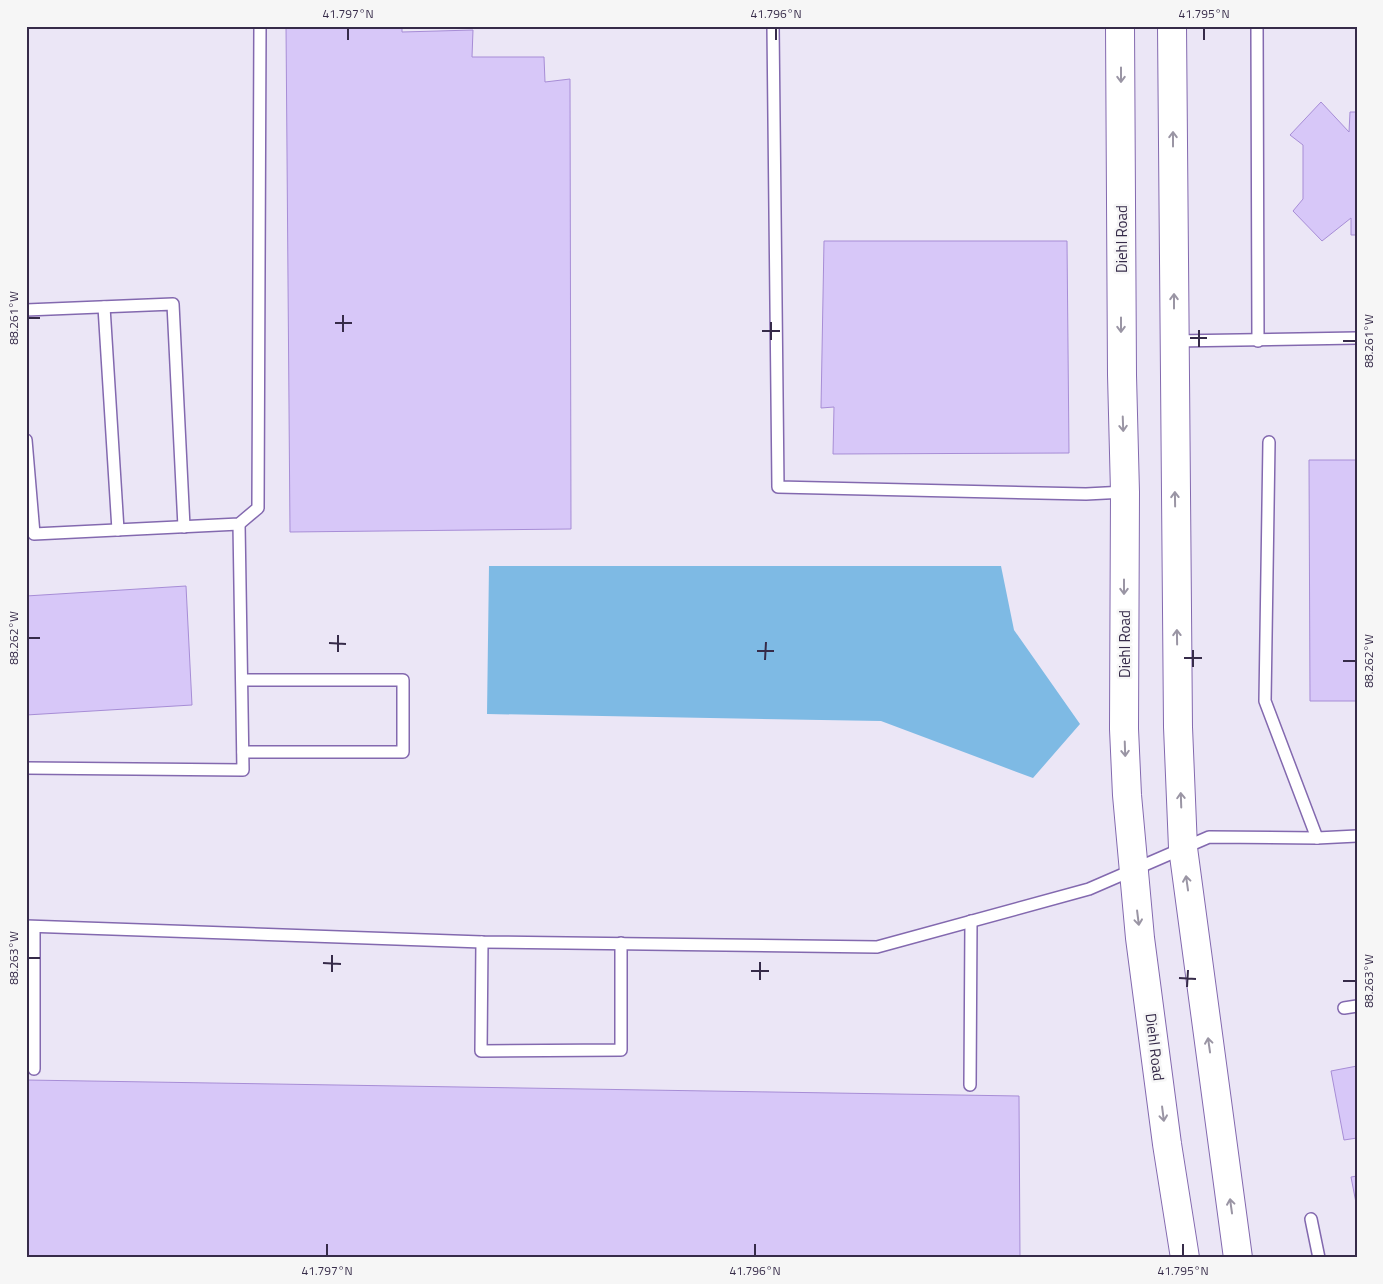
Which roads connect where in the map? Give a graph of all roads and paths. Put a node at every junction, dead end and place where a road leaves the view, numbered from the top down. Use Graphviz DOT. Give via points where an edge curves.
graph roads {
  1 [pos="260,26"];
  2 [pos="773,26"];
  3 [pos="1120,26"];
  4 [pos="1172,26"];
  5 [pos="1257,26"];
  6 [pos="104,307"];
  7 [pos="26,310"];
  8 [pos="1357,338"];
  9 [pos="1174,341"];
  10 [pos="1258,341"];
  11 [pos="26,440"];
  12 [pos="1269,442"];
  13 [pos="1125,492"];
  14 [pos="239,524"];
  15 [pos="184,527"];
  16 [pos="118,530"];
  17 [pos="242,680"];
  18 [pos="243,752"];
  19 [pos="26,768"];
  20 [pos="1357,836"];
  21 [pos="1317,838"];
  22 [pos="1182,848"];
  23 [pos="1132,870"];
  24 [pos="971,921"];
  25 [pos="30,926"];
  26 [pos="482,942"];
  27 [pos="621,943"];
  28 [pos="1357,1006"];
  29 [pos="1344,1008"];
  30 [pos="34,1069"];
  31 [pos="970,1085"];
  32 [pos="1311,1219"];
  33 [pos="1185,1258"];
  34 [pos="1238,1258"];
  35 [pos="1318,1258"];
  1 -- 14 [label="lane" via="258,508"];
  2 -- 13 [label="lane" via="778,487 1076,494"];
  3 -- 13 [label="street, Diehl Road, one-way"];
  9 -- 4 [label="street, one-way"];
  5 -- 10 [label="lane"];
  6 -- 7 [label="lane"];
  6 -- 15 [label="lane" via="173,304"];
  6 -- 16 [label="lane"];
  8 -- 10 [label="lane"];
  9 -- 10 [label="lane"];
  22 -- 9 [label="street, one-way"];
  11 -- 16 [label="lane" via="34,534"];
  12 -- 21 [label="lane" via="1265,700"];
  13 -- 23 [label="street, Diehl Road, one-way" via="1124,730"];
  14 -- 15 [label="lane"];
  14 -- 17 [label="lane"];
  15 -- 16 [label="lane"];
  17 -- 18 [label="lane"];
  17 -- 18 [label="lane" via="402,680 403,752"];
  18 -- 19 [label="lane" via="243,770"];
  20 -- 21 [label="lane"];
  21 -- 22 [label="lane" via="1209,837"];
  22 -- 23 [label="lane"];
  34 -- 22 [label="street, one-way"];
  23 -- 24 [label="lane" via="1089,889"];
  23 -- 33 [label="street, Diehl Road, one-way"];
  24 -- 27 [label="lane" via="877,947"];
  24 -- 31 [label="lane"];
  25 -- 26 [label="lane"];
  25 -- 30 [label="lane"];
  26 -- 27 [label="lane"];
  26 -- 27 [label="lane" via="481,1050 621,1050"];
  28 -- 29 [label="lane"];
  32 -- 35 [label="lane"];
}
